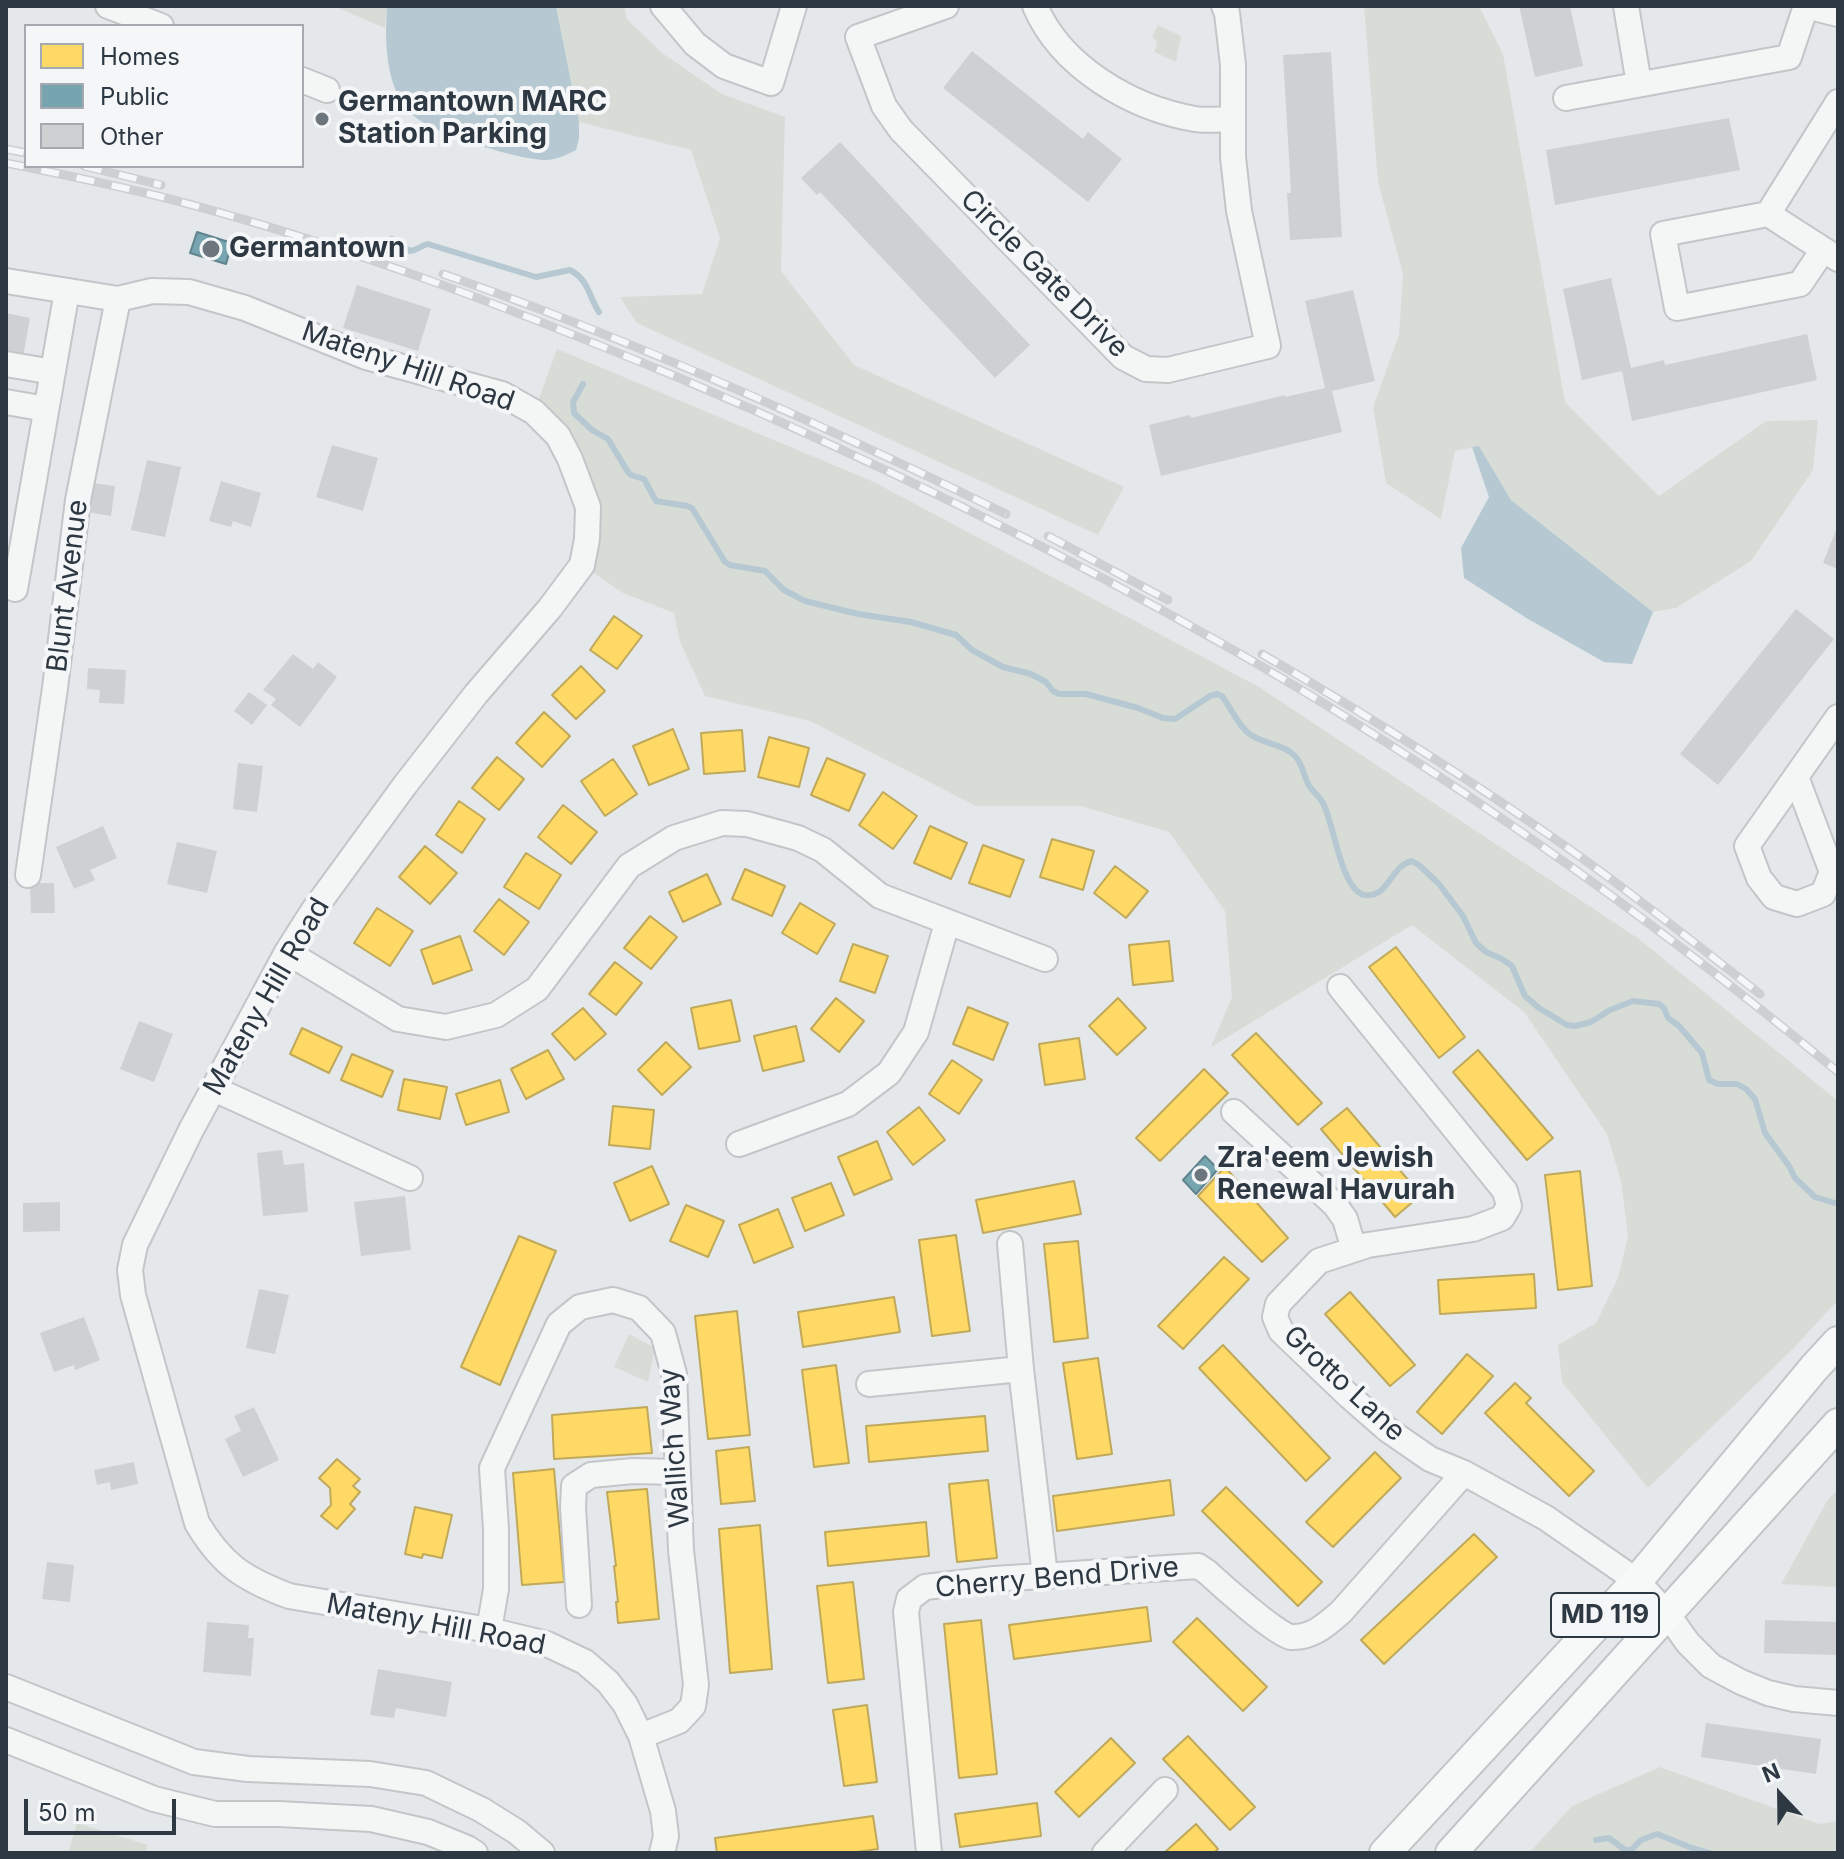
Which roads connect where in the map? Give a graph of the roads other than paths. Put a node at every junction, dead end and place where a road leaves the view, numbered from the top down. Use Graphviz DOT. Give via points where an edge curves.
graph roads {
  1 [pos="108,6"];
  2 [pos="663,6"];
  3 [pos="794,6"];
  4 [pos="946,6"];
  5 [pos="1035,6"];
  6 [pos="1224,6"];
  7 [pos="1626,6"];
  8 [pos="1805,6"];
  9 [pos="1838,14"];
  10 [pos="156,24"];
  11 [pos="304,81"];
  12 [pos="1639,84"];
  13 [pos="327,90"];
  14 [pos="1566,98"];
  15 [pos="1838,102"];
  16 [pos="1232,119"];
  17 [pos="1768,214"];
  18 [pos="1830,254"];
  19 [pos="6,281"];
  20 [pos="67,291"];
  21 [pos="118,299"];
  22 [pos="6,364"];
  23 [pos="53,372"];
  24 [pos="6,402"];
  25 [pos="46,409"];
  26 [pos="15,589"];
  27 [pos="1838,717"];
  28 [pos="1796,777"];
  29 [pos="28,875"];
  30 [pos="947,923"];
  31 [pos="287,952"];
  32 [pos="1045,959"];
  33 [pos="1340,987"];
  34 [pos="214,1089"];
  35 [pos="1234,1112"];
  36 [pos="739,1144"];
  37 [pos="410,1178"];
  38 [pos="1010,1244"];
  39 [pos="1354,1249"];
  40 [pos="1838,1342"];
  41 [pos="1021,1369"];
  42 [pos="869,1384"];
  43 [pos="1838,1424"];
  44 [pos="678,1472"];
  45 [pos="1464,1473"];
  46 [pos="1045,1576"];
  47 [pos="1637,1581"];
  48 [pos="579,1605"];
  49 [pos="1668,1615"];
  50 [pos="489,1630"];
  51 [pos="6,1687"];
  52 [pos="1838,1703"];
  53 [pos="641,1736"];
  54 [pos="6,1740"];
  55 [pos="1165,1790"];
  56 [pos="475,1853"];
  57 [pos="542,1853"];
  58 [pos="662,1853"];
  59 [pos="929,1853"];
  60 [pos="1105,1853"];
  61 [pos="1385,1853"];
  62 [pos="1451,1853"];
  1 -- 10 [label="street"];
  2 -- 3 [label="street" via="695,44 724,66 771,83"];
  4 -- 16 [label="street, Circle Gate Drive" via="858,37 884,106 901,130 1123,357 1146,369 1168,370 1268,346 1239,211"];
  5 -- 16 [label="street" via="1061,49 1126,96 1198,120"];
  6 -- 16 [label="street, Circle Gate Drive" via="1233,65"];
  7 -- 12 [label="street"];
  8 -- 9 [label="street"];
  8 -- 12 [label="street" via="1789,57"];
  11 -- 13 [label="street"];
  12 -- 14 [label="street"];
  15 -- 17 [label="street"];
  17 -- 18 [label="street"];
  17 -- 18 [label="street" via="1663,234 1677,308 1800,284"];
  19 -- 20 [label="street, Mateny Hill Road"];
  20 -- 21 [label="street, Mateny Hill Road"];
  20 -- 23 [label="street"];
  21 -- 29 [label="street, Blunt Avenue" via="78,500"];
  21 -- 31 [label="street, Mateny Hill Road" via="152,291 189,292 245,308 366,357 502,394 534,412 558,436 588,507 582,565 405,785"];
  22 -- 23 [label="street"];
  23 -- 25 [label="street"];
  24 -- 25 [label="street"];
  25 -- 26 [label="street"];
  27 -- 28 [label="street"];
  28 -- 28 [label="street" via="1747,846 1759,878 1774,897 1797,904 1823,894 1832,872"];
  30 -- 31 [label="street" via="880,896 823,850 798,838 722,823 674,838 629,866 537,989 496,1015 446,1027 398,1019"];
  30 -- 32 [label="street"];
  30 -- 36 [label="street" via="916,1032 889,1073 848,1104"];
  31 -- 34 [label="street, Mateny Hill Road"];
  33 -- 39 [label="street, Grotto Lane" via="1505,1191 1509,1206 1502,1218 1473,1229"];
  34 -- 37 [label="street"];
  34 -- 50 [label="street, Mateny Hill Road" via="135,1245 130,1270 197,1523 227,1563 261,1586 289,1596"];
  35 -- 39 [label="street" via="1335,1205"];
  38 -- 41 [label="street"];
  39 -- 45 [label="street, Grotto Lane" via="1319,1261 1278,1304 1275,1317 1281,1331 1388,1430 1430,1459"];
  40 -- 47 [label="main road, MD 119"];
  41 -- 42 [label="street"];
  41 -- 46 [label="street"];
  43 -- 49 [label="main road, MD 119"];
  44 -- 48 [label="street" via="591,1475 574,1486"];
  44 -- 50 [label="street, Wallich Way" via="674,1374 663,1333 639,1308 613,1300 580,1307 559,1324 492,1468 496,1589"];
  44 -- 53 [label="street, Wallich Way" via="696,1685 693,1706 679,1721"];
  45 -- 46 [label="street, Cherry Bend Drive" via="1341,1612 1303,1636 1283,1635 1198,1566"];
  45 -- 47 [label="street, Grotto Lane" via="1546,1518"];
  46 -- 59 [label="street, Cherry Bend Drive" via="925,1587 909,1599 907,1633"];
  47 -- 49 [label="street, Grotto Lane"];
  47 -- 61 [label="main road, MD 119"];
  49 -- 52 [label="street, Grotto Lane" via="1711,1666 1741,1682 1794,1699"];
  49 -- 62 [label="main road, MD 119"];
  50 -- 53 [label="street, Mateny Hill Road" via="547,1644 585,1662 625,1704"];
  51 -- 57 [label="street" via="194,1762 426,1783 482,1810"];
  53 -- 58 [label="street, Mateny Hill Road" via="663,1811"];
  54 -- 56 [label="street" via="169,1803 215,1814 371,1819 428,1832"];
  55 -- 60 [label="street"];
}
